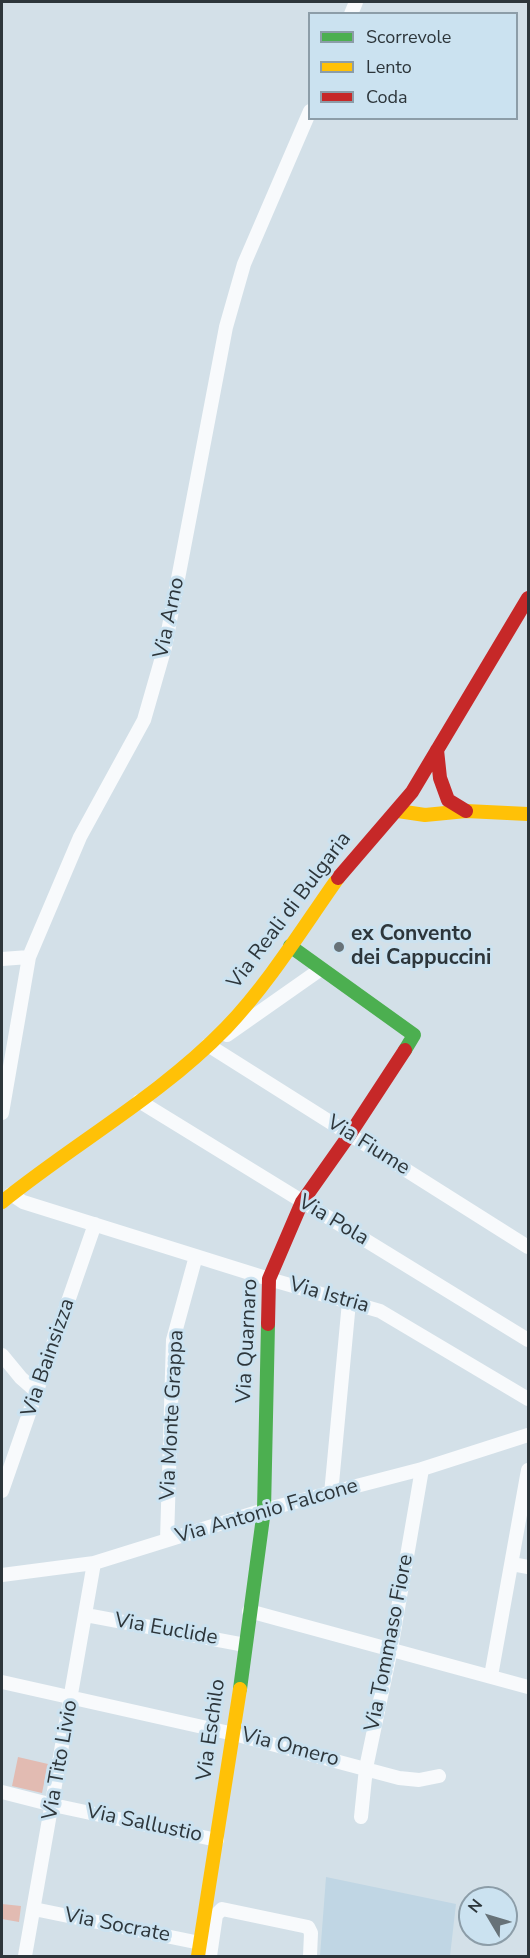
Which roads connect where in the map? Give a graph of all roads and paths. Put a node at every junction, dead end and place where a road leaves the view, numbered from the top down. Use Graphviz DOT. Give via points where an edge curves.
graph roads {
  1 [pos="308,113"];
  2 [pos="528,598"];
  3 [pos="437,750"];
  4 [pos="412,792"];
  5 [pos="448,800"];
  6 [pos="398,811"];
  7 [pos="466,811"];
  8 [pos="528,814"];
  9 [pos="290,946"];
  10 [pos="29,957"];
  11 [pos="2,959"];
  12 [pos="321,969"];
  13 [pos="211,1041"];
  14 [pos="4,1084"];
  15 [pos="139,1101"];
  16 [pos="2,1113"];
  17 [pos="350,1134"];
  18 [pos="2,1181"];
  19 [pos="6,1198"];
  20 [pos="302,1202"];
  21 [pos="95,1224"];
  22 [pos="528,1248"];
  23 [pos="196,1256"];
  24 [pos="269,1279"];
  25 [pos="349,1302"];
  26 [pos="528,1340"];
  27 [pos="2,1355"];
  28 [pos="37,1392"];
  29 [pos="528,1399"];
  30 [pos="528,1436"];
  31 [pos="422,1469"];
  32 [pos="528,1473"];
  33 [pos="2,1490"];
  34 [pos="331,1494"];
  35 [pos="264,1510"];
  36 [pos="166,1540"];
  37 [pos="94,1563"];
  38 [pos="512,1564"];
  39 [pos="528,1567"];
  40 [pos="2,1575"];
  41 [pos="249,1611"];
  42 [pos="86,1615"];
  43 [pos="245,1645"];
  44 [pos="391,1649"];
  45 [pos="492,1676"];
  46 [pos="2,1682"];
  47 [pos="528,1687"];
  48 [pos="72,1698"];
  49 [pos="234,1734"];
  50 [pos="366,1768"];
  51 [pos="438,1776"];
  52 [pos="2,1792"];
  53 [pos="52,1805"];
  54 [pos="361,1817"];
  55 [pos="218,1840"];
  56 [pos="34,1909"];
  57 [pos="199,1950"];
  58 [pos="26,1956"];
  59 [pos="210,1956"];
  60 [pos="310,1956"];
  1 -- 10 [label="street, Via Arno" via="244,264 226,327 165,647 144,720 80,837"];
  2 -- 3 [label="street, Via Reali di Bulgaria"];
  3 -- 4 [label="street, Via Reali di Bulgaria"];
  3 -- 5 [label="street" via="440,778"];
  4 -- 5 [label="street"];
  4 -- 6 [label="street, Via Reali di Bulgaria"];
  5 -- 7 [label="street"];
  6 -- 7 [label="street" via="425,815"];
  6 -- 9 [label="street, Via Reali di Bulgaria" via="356,855"];
  7 -- 8 [label="street"];
  9 -- 12 [label="street"];
  9 -- 13 [label="street, Via Reali di Bulgaria" via="252,999"];
  10 -- 11 [label="street"];
  10 -- 14 [label="street, Via Arno"];
  12 -- 13 [label="street, Via Reali di Bulgaria" via="228,1034"];
  12 -- 17 [label="street, Via Quarnaro" via="414,1035"];
  13 -- 15 [label="street, Via Reali di Bulgaria"];
  13 -- 17 [label="street, Via Fiume"];
  14 -- 16 [label="street, Via Arno"];
  15 -- 19 [label="street, Via Reali di Bulgaria"];
  15 -- 20 [label="street, Via Pola"];
  17 -- 20 [label="street, Via Quarnaro"];
  17 -- 22 [label="street, Via Fiume"];
  18 -- 19 [label="street"];
  19 -- 21 [label="street, Via Istria"];
  20 -- 24 [label="street, Via Quarnaro"];
  20 -- 26 [label="street, Via Pola"];
  21 -- 23 [label="street, Via Istria"];
  21 -- 28 [label="street, Via Bainsizza"];
  23 -- 24 [label="street, Via Istria"];
  23 -- 36 [label="street, Via Monte Grappa" via="173,1340"];
  24 -- 25 [label="street, Via Istria"];
  24 -- 35 [label="street, Via Quarnaro"];
  25 -- 29 [label="street, Via Istria" via="380,1311"];
  25 -- 34 [label="street"];
  27 -- 28 [label="street"];
  28 -- 33 [label="street, Via Bainsizza"];
  30 -- 31 [label="street, Via Antonio Falcone"];
  31 -- 34 [label="street, Via Antonio Falcone"];
  31 -- 44 [label="street, Via Tommaso Fiore"];
  32 -- 38 [label="street"];
  34 -- 35 [label="street, Via Antonio Falcone"];
  35 -- 36 [label="street, Via Antonio Falcone"];
  35 -- 41 [label="street, Via Eschilo"];
  36 -- 37 [label="street, Via Antonio Falcone"];
  37 -- 40 [label="street, Via Antonio Falcone"];
  37 -- 42 [label="street, Via Tito Livio"];
  38 -- 39 [label="street"];
  38 -- 45 [label="street"];
  41 -- 43 [label="street, Via Eschilo"];
  41 -- 44 [label="street"];
  42 -- 43 [label="street, Via Euclide"];
  42 -- 48 [label="street, Via Tito Livio"];
  43 -- 49 [label="street, Via Eschilo"];
  44 -- 45 [label="street"];
  44 -- 50 [label="street, Via Tommaso Fiore"];
  45 -- 47 [label="street"];
  46 -- 48 [label="street, Via Omero"];
  48 -- 49 [label="street, Via Omero"];
  48 -- 53 [label="street, Via Tito Livio"];
  49 -- 50 [label="street, Via Omero"];
  49 -- 55 [label="street, Via Eschilo"];
  50 -- 51 [label="street, Via Omero" via="399,1778 419,1780"];
  50 -- 54 [label="street, Via Tommaso Fiore"];
  52 -- 53 [label="street, Via Sallustio"];
  53 -- 55 [label="street, Via Sallustio"];
  53 -- 56 [label="street, Via Tito Livio"];
  55 -- 57 [label="street, Via Eschilo"];
  56 -- 57 [label="street, Via Socrate"];
  56 -- 58 [label="street, Via Tito Livio"];
  59 -- 60 [label="street" via="216,1915 222,1909 308,1927"];
}
